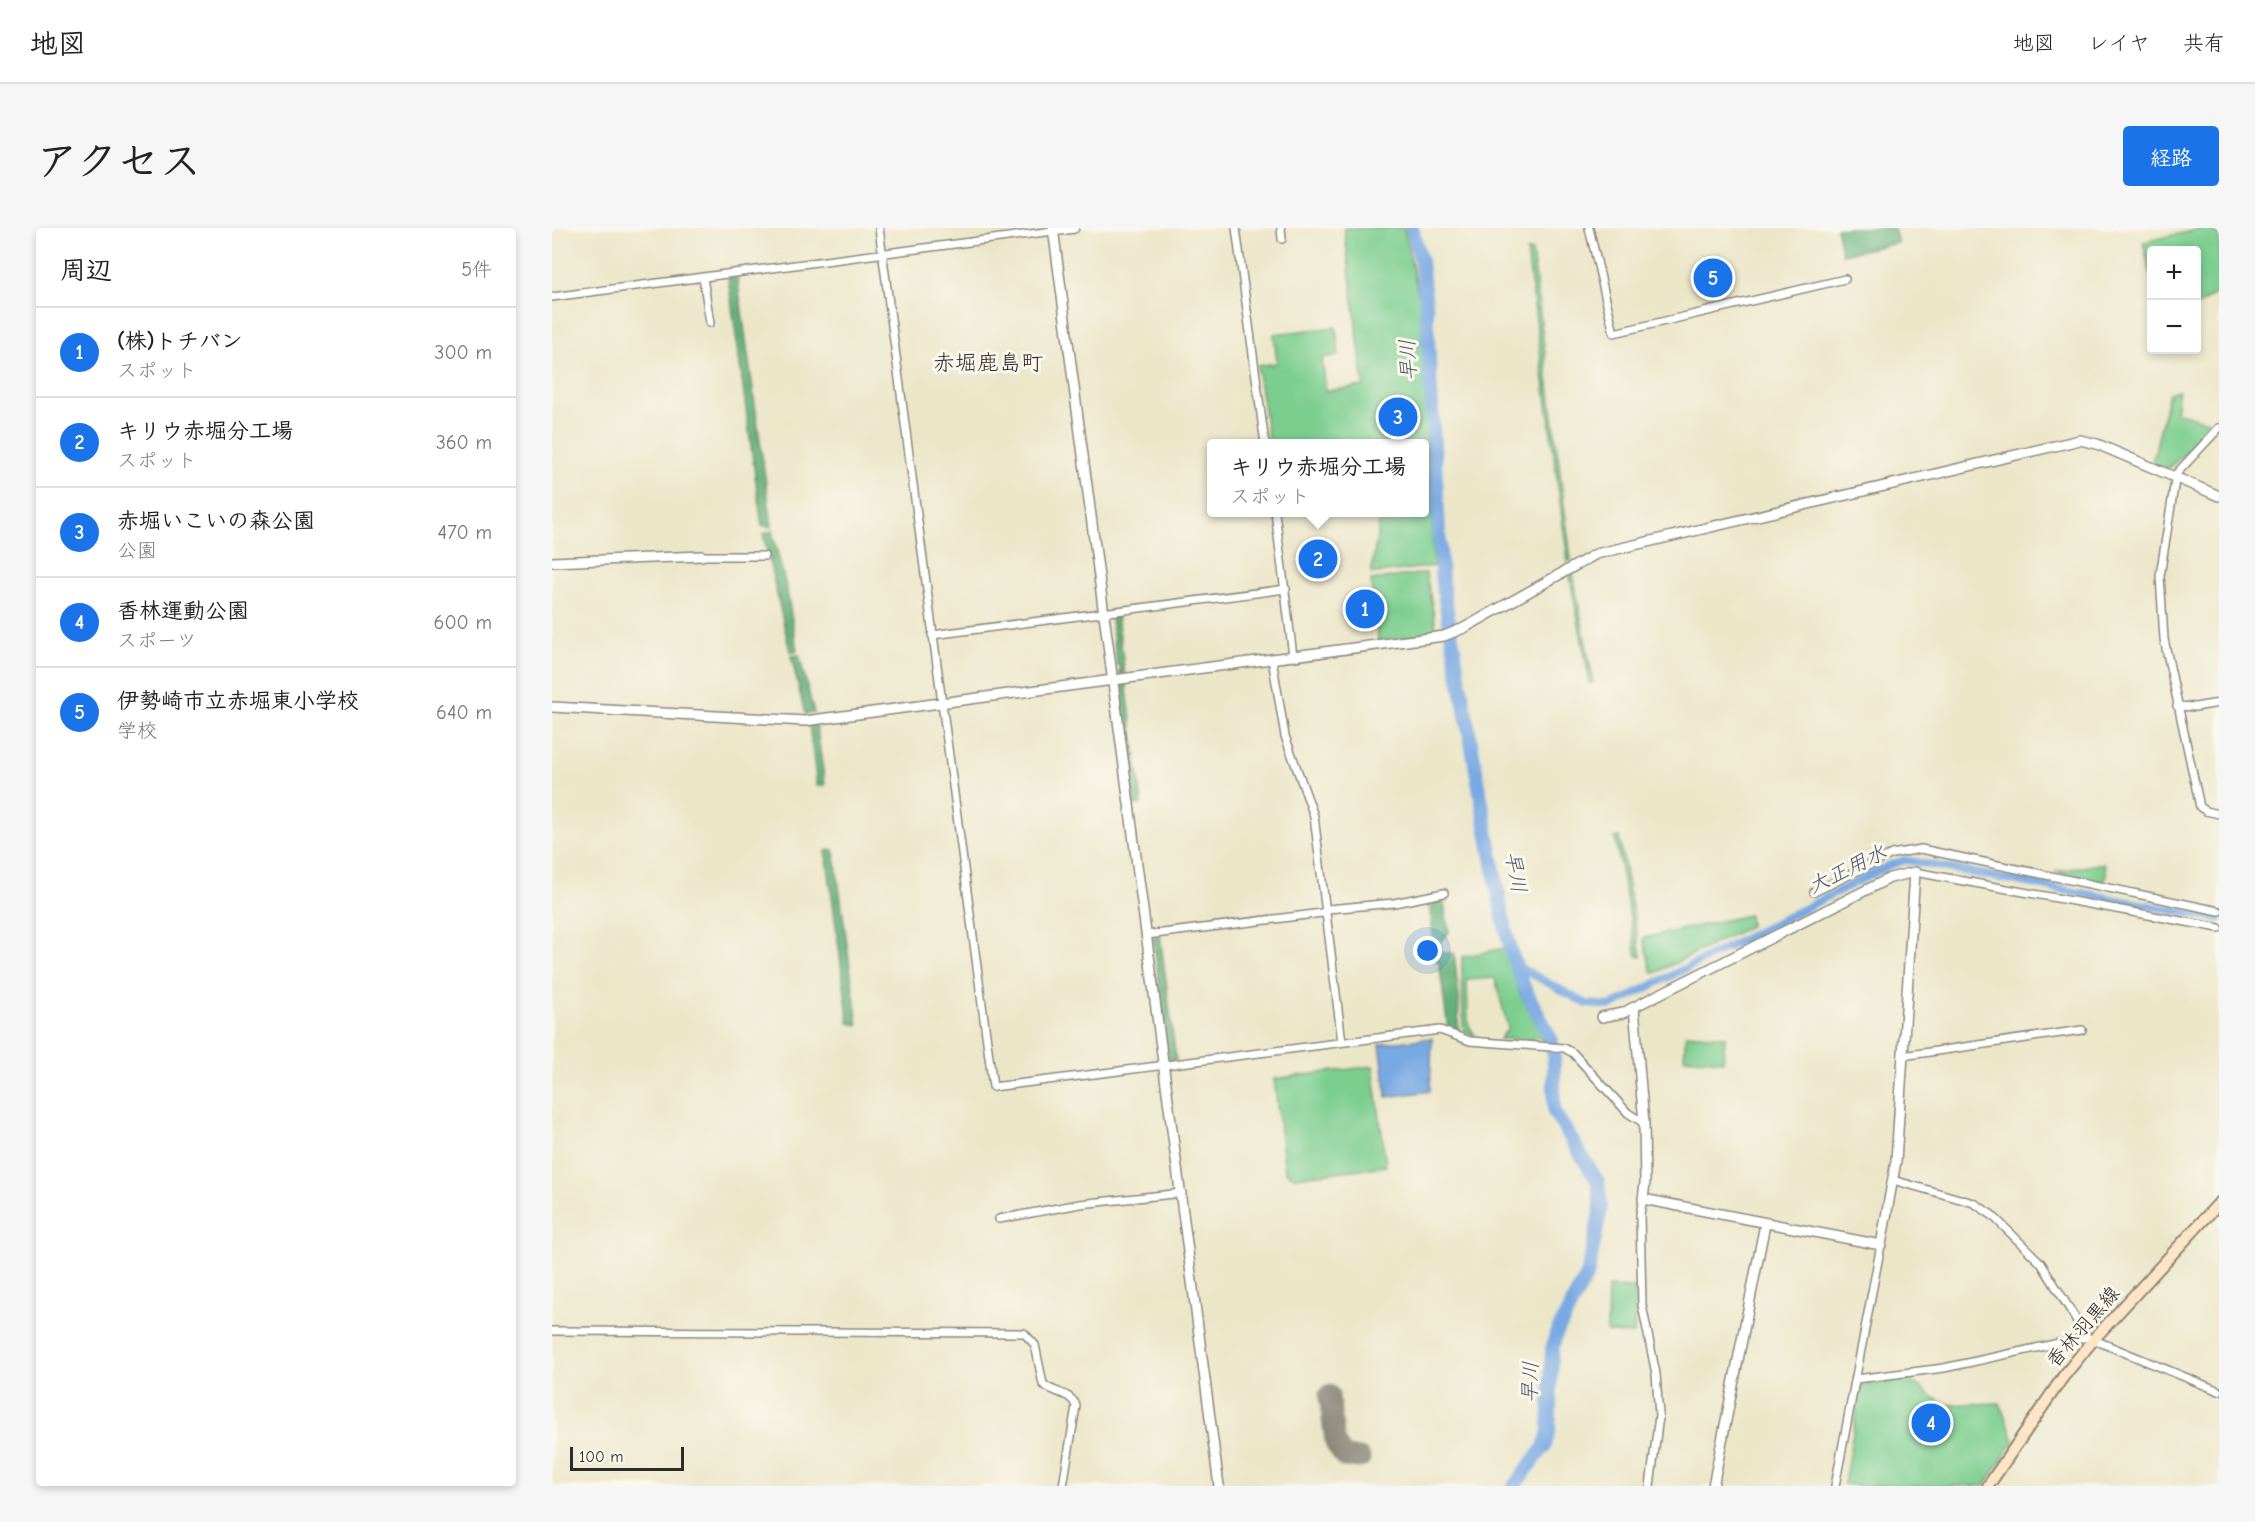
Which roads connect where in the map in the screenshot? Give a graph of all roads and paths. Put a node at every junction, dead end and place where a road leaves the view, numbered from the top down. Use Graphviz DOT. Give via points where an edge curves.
graph roads {
  1 [pos="879,228"];
  2 [pos="1074,228"];
  3 [pos="1236,228"];
  4 [pos="1281,228"];
  5 [pos="1589,228"];
  6 [pos="1053,229"];
  7 [pos="1282,239"];
  8 [pos="883,254"];
  9 [pos="703,277"];
  10 [pos="1845,279"];
  11 [pos="552,297"];
  12 [pos="710,323"];
  13 [pos="2219,428"];
  14 [pos="1264,439"];
  15 [pos="2176,477"];
  16 [pos="2219,496"];
  17 [pos="1276,517"];
  18 [pos="702,556"];
  19 [pos="764,556"];
  20 [pos="552,562"];
  21 [pos="1286,590"];
  22 [pos="1105,614"];
  23 [pos="932,635"];
  24 [pos="1293,656"];
  25 [pos="1272,659"];
  26 [pos="1113,680"];
  27 [pos="942,702"];
  28 [pos="2219,703"];
  29 [pos="2177,706"];
  30 [pos="552,707"];
  31 [pos="2219,814"];
  32 [pos="1915,872"];
  33 [pos="1814,892"];
  34 [pos="1444,893"];
  35 [pos="1325,911"];
  36 [pos="2219,911"];
  37 [pos="2219,928"];
  38 [pos="1147,935"];
  39 [pos="1634,1007"];
  40 [pos="1602,1017"];
  41 [pos="2082,1030"];
  42 [pos="1342,1042"];
  43 [pos="1902,1056"];
  44 [pos="1164,1065"];
  45 [pos="1644,1123"];
  46 [pos="1893,1180"];
  47 [pos="1182,1193"];
  48 [pos="1643,1199"];
  49 [pos="2219,1203"];
  50 [pos="999,1219"];
  51 [pos="1765,1224"];
  52 [pos="1881,1245"];
  53 [pos="552,1331"];
  54 [pos="2090,1338"];
  55 [pos="1856,1379"];
  56 [pos="2219,1392"];
  57 [pos="1063,1486"];
  58 [pos="1220,1486"];
  59 [pos="1650,1486"];
  60 [pos="1713,1486"];
  61 [pos="1835,1486"];
  62 [pos="1988,1486"];
  1 -- 8 [label="street"];
  2 -- 6 [label="street"];
  3 -- 14 [label="street"];
  4 -- 7 [label="street"];
  5 -- 10 [label="street" via="1614,333"];
  6 -- 8 [label="street"];
  6 -- 22 [label="street"];
  8 -- 9 [label="street"];
  8 -- 23 [label="street"];
  9 -- 11 [label="street"];
  9 -- 12 [label="street"];
  13 -- 15 [label="street" via="2183,464"];
  15 -- 16 [label="street"];
  15 -- 24 [label="street" via="2097,444 2074,441 1596,554 1444,636"];
  15 -- 29 [label="street" via="2160,590 2164,639"];
  17 -- 21 [label="street"];
  18 -- 19 [label="street"];
  18 -- 20 [label="street"];
  21 -- 22 [label="street"];
  21 -- 24 [label="street"];
  22 -- 23 [label="street"];
  22 -- 26 [label="street"];
  23 -- 27 [label="street"];
  24 -- 25 [label="street"];
  25 -- 26 [label="street"];
  25 -- 35 [label="street" via="1288,747 1314,816"];
  26 -- 27 [label="street"];
  26 -- 38 [label="street"];
  27 -- 30 [label="street" via="795,721"];
  27 -- 44 [label="street" via="993,1087"];
  28 -- 29 [label="street"];
  29 -- 31 [label="street" via="2200,807"];
  32 -- 37 [label="street"];
  32 -- 39 [label="street" via="1890,878"];
  32 -- 43 [label="street"];
  33 -- 36 [label="street" via="1892,854 1921,849"];
  34 -- 35 [label="street"];
  35 -- 38 [label="street"];
  35 -- 42 [label="street"];
  38 -- 44 [label="street"];
  39 -- 40 [label="street"];
  39 -- 45 [label="street"];
  41 -- 43 [label="street"];
  42 -- 44 [label="street"];
  42 -- 45 [label="street" via="1440,1030 1470,1041 1564,1048 1628,1113"];
  43 -- 46 [label="street"];
  44 -- 47 [label="street"];
  45 -- 48 [label="street"];
  46 -- 52 [label="street"];
  46 -- 54 [label="street" via="1974,1203 1992,1215 2041,1263"];
  47 -- 50 [label="street" via="1080,1204"];
  47 -- 58 [label="street"];
  48 -- 51 [label="street"];
  48 -- 59 [label="street" via="1642,1305 1656,1374 1659,1416"];
  49 -- 54 [label="main road, 香林羽黒線"];
  51 -- 52 [label="street"];
  51 -- 60 [label="street"];
  52 -- 55 [label="street"];
  53 -- 57 [label="street" via="1024,1333 1035,1345 1043,1384 1068,1396 1076,1406"];
  54 -- 55 [label="street" via="1944,1368"];
  54 -- 56 [label="street"];
  54 -- 62 [label="main road, 香林羽黒線"];
  55 -- 61 [label="street"];
}
